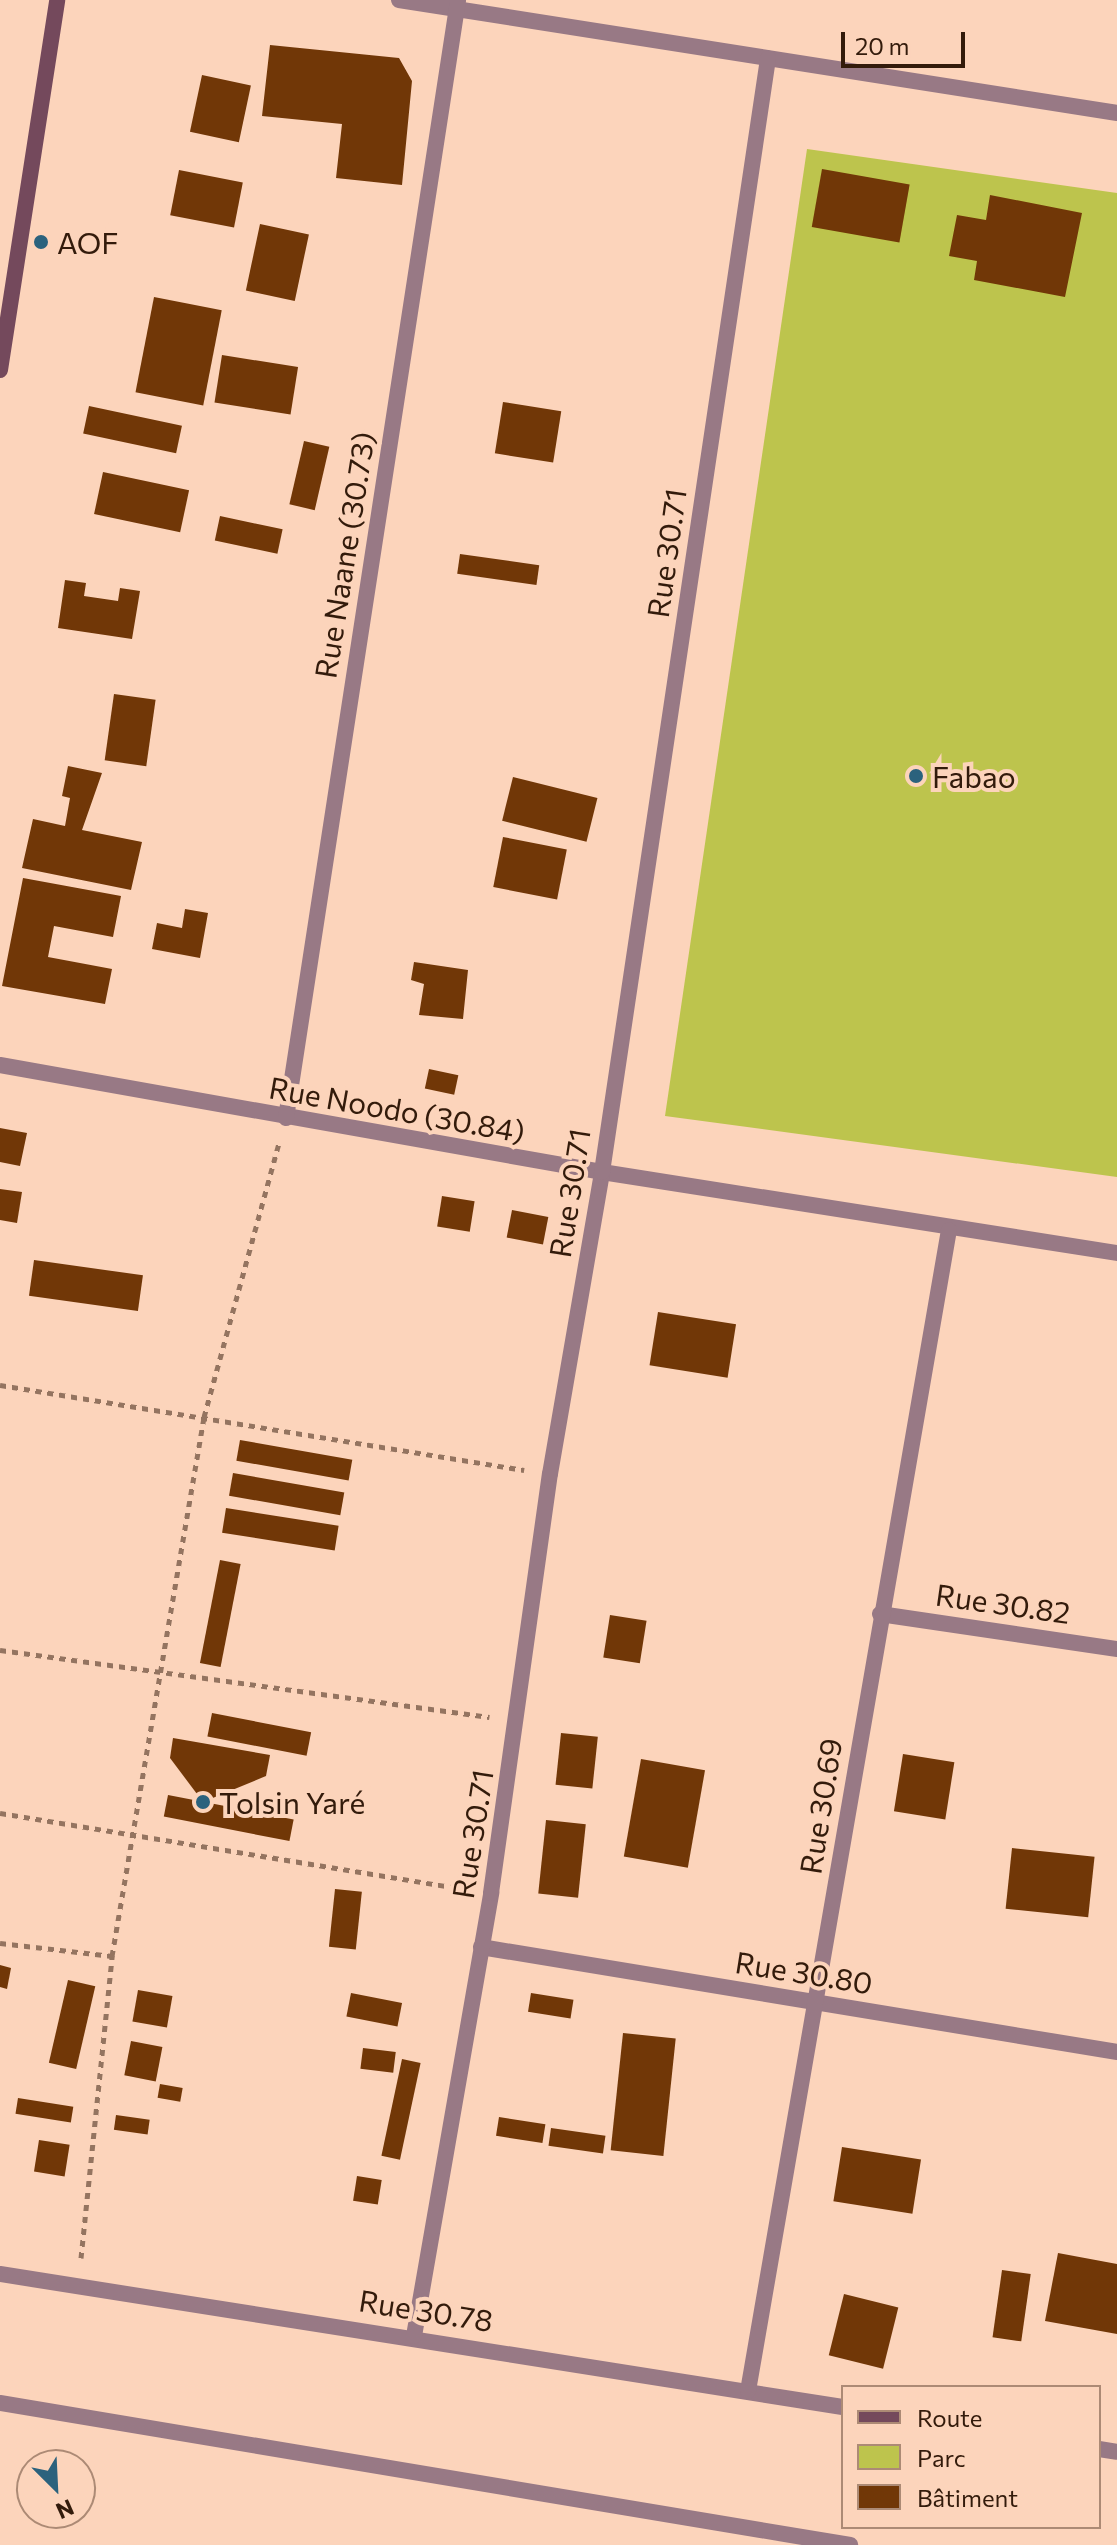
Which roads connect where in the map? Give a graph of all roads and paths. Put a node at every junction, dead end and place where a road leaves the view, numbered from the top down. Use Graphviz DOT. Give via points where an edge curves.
graph roads {
  1 [pos="57,0"];
  2 [pos="399,0"];
  3 [pos="457,4"];
  4 [pos="768,58"];
  5 [pos="1117,113"];
  6 [pos="0,370"];
  7 [pos="0,1065"];
  8 [pos="286,1118"];
  9 [pos="602,1172"];
  10 [pos="949,1230"];
  11 [pos="1117,1253"];
  12 [pos="0,1385"];
  13 [pos="204,1417"];
  14 [pos="550,1474"];
  15 [pos="880,1614"];
  16 [pos="1117,1649"];
  17 [pos="0,1650"];
  18 [pos="161,1673"];
  19 [pos="517,1721"];
  20 [pos="0,1813"];
  21 [pos="132,1837"];
  22 [pos="491,1893"];
  23 [pos="0,1943"];
  24 [pos="481,1947"];
  25 [pos="112,1956"];
  26 [pos="817,2002"];
  27 [pos="1117,2052"];
  28 [pos="0,2274"];
  29 [pos="79,2282"];
  30 [pos="414,2336"];
  31 [pos="748,2391"];
  32 [pos="0,2403"];
  33 [pos="841,2407"];
  34 [pos="850,2545"];
  1 -- 6 [label="street"];
  2 -- 3 [label="street"];
  3 -- 4 [label="street"];
  3 -- 8 [label="street, Rue Naane (30.73)"];
  4 -- 5 [label="street"];
  4 -- 9 [label="street, Rue 30.71"];
  7 -- 8 [label="street, Rue Noodo (30.84)"];
  8 -- 9 [label="street, Rue Noodo (30.84)"];
  8 -- 13 [label="path"];
  9 -- 10 [label="street, Rue Noodo (30.84)"];
  9 -- 14 [label="street, Rue 30.71"];
  10 -- 11 [label="street, Rue Noodo (30.84)"];
  10 -- 15 [label="street, Rue 30.69"];
  12 -- 13 [label="path"];
  13 -- 14 [label="path"];
  13 -- 18 [label="path"];
  14 -- 19 [label="street, Rue 30.71"];
  15 -- 16 [label="street, Rue 30.82"];
  15 -- 26 [label="street, Rue 30.69"];
  17 -- 18 [label="path"];
  18 -- 19 [label="path"];
  18 -- 21 [label="path"];
  19 -- 22 [label="street, Rue 30.71"];
  20 -- 21 [label="path"];
  21 -- 22 [label="path"];
  21 -- 25 [label="path"];
  22 -- 24 [label="street, Rue 30.71"];
  23 -- 25 [label="path"];
  24 -- 26 [label="street, Rue 30.80"];
  24 -- 30 [label="street, Rue 30.71"];
  25 -- 29 [label="path"];
  26 -- 27 [label="street, Rue 30.80"];
  26 -- 31 [label="street, Rue 30.69"];
  28 -- 29 [label="street, Rue 30.78"];
  29 -- 30 [label="street, Rue 30.78"];
  30 -- 31 [label="street, Rue 30.78"];
  31 -- 33 [label="street, Rue 30.78"];
  32 -- 34 [label="street"];
}
